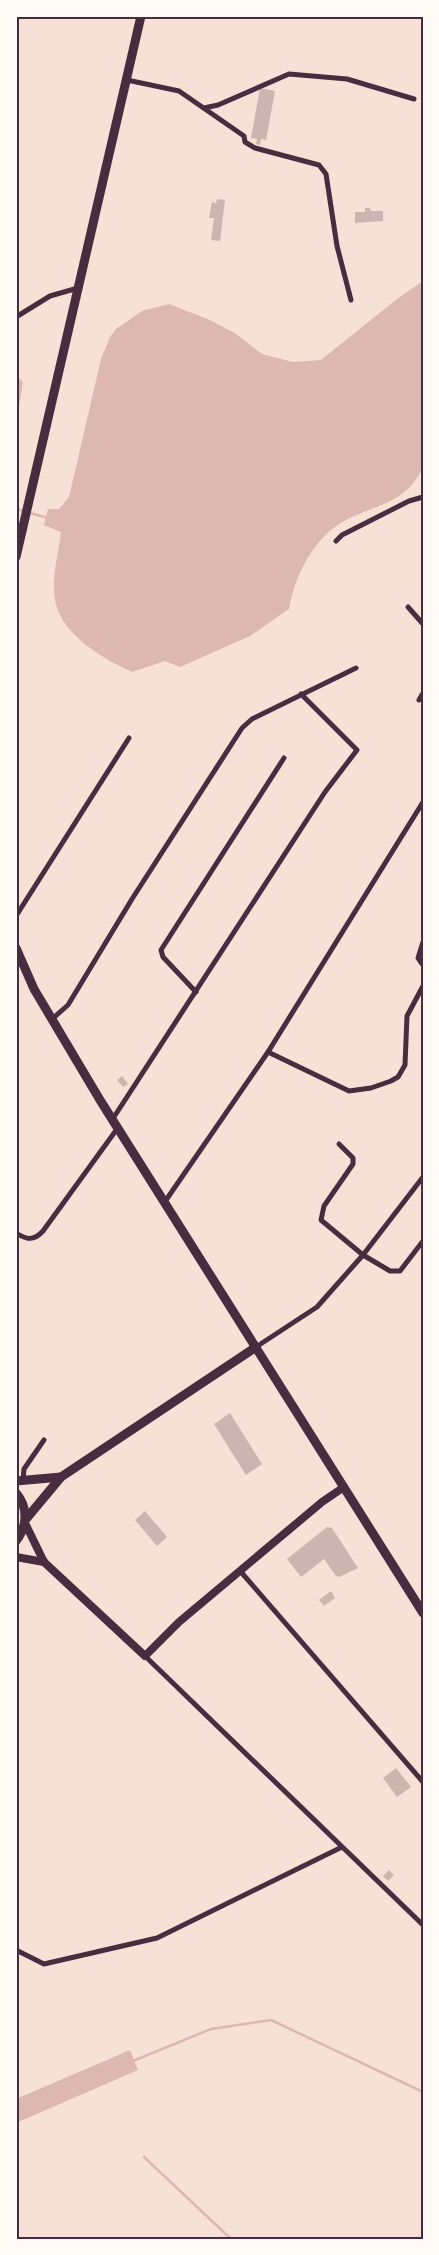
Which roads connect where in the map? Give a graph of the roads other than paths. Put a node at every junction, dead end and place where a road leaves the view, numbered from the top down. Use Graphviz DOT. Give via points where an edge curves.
graph roads {
  1 [pos="141,16"];
  2 [pos="127,80"];
  3 [pos="414,99"];
  4 [pos="204,108"];
  5 [pos="79,288"];
  6 [pos="351,300"];
  7 [pos="16,317"];
  8 [pos="423,497"];
  9 [pos="336,541"];
  10 [pos="16,557"];
  11 [pos="408,607"];
  12 [pos="423,624"];
  13 [pos="356,668"];
  14 [pos="423,693"];
  15 [pos="301,694"];
  16 [pos="419,700"];
  17 [pos="129,738"];
  18 [pos="284,758"];
  19 [pos="423,802"];
  20 [pos="16,916"];
  21 [pos="423,942"];
  22 [pos="16,948"];
  23 [pos="423,965"];
  24 [pos="423,986"];
  25 [pos="196,992"];
  26 [pos="51,1020"];
  27 [pos="268,1052"];
  28 [pos="112,1120"];
  29 [pos="117,1129"];
  30 [pos="339,1144"];
  31 [pos="423,1177"];
  32 [pos="164,1204"];
  33 [pos="16,1233"];
  34 [pos="423,1241"];
  35 [pos="363,1256"];
  36 [pos="256,1347"];
  37 [pos="44,1440"];
  38 [pos="61,1477"];
  39 [pos="19,1481"];
  40 [pos="344,1487"];
  41 [pos="16,1493"];
  42 [pos="26,1521"];
  43 [pos="16,1541"];
  44 [pos="16,1557"];
  45 [pos="44,1562"];
  46 [pos="241,1572"];
  47 [pos="423,1613"];
  48 [pos="145,1656"];
  49 [pos="423,1782"];
  50 [pos="342,1847"];
  51 [pos="423,1925"];
  52 [pos="16,1950"];
  1 -- 2 [label="main road"];
  2 -- 4 [label="street" via="179,92"];
  2 -- 5 [label="main road"];
  3 -- 4 [label="street" via="347,79 289,74"];
  4 -- 6 [label="street" via="244,136 244,142 254,148 314,162 323,169"];
  5 -- 7 [label="street" via="50,296"];
  5 -- 10 [label="main road"];
  8 -- 9 [label="street" via="409,501"];
  11 -- 12 [label="street"];
  13 -- 15 [label="street"];
  14 -- 16 [label="street"];
  15 -- 25 [label="street" via="357,750 325,792"];
  15 -- 26 [label="street" via="252,719 237,735 68,1005"];
  17 -- 20 [label="street"];
  18 -- 25 [label="street" via="160,950"];
  19 -- 27 [label="street"];
  21 -- 23 [label="street" via="418,958"];
  22 -- 26 [label="main road"];
  24 -- 27 [label="street" via="407,1016 405,1065 392,1081 349,1091"];
  25 -- 28 [label="street"];
  26 -- 28 [label="main road"];
  27 -- 32 [label="street"];
  28 -- 29 [label="main road"];
  29 -- 32 [label="main road"];
  29 -- 33 [label="street" via="43,1231 34,1239"];
  30 -- 35 [label="street" via="353,1158 353,1164 324,1206 321,1220"];
  31 -- 35 [label="street"];
  32 -- 36 [label="main road"];
  34 -- 35 [label="street" via="400,1270 390,1271"];
  35 -- 36 [label="street" via="317,1306"];
  36 -- 38 [label="main road"];
  36 -- 40 [label="main road"];
  37 -- 39 [label="street"];
  38 -- 39 [label="main road"];
  38 -- 42 [label="main road"];
  40 -- 46 [label="main road"];
  40 -- 47 [label="main road"];
  41 -- 42 [label="main road" via="24,1507"];
  42 -- 43 [label="main road"];
  42 -- 45 [label="main road"];
  44 -- 45 [label="main road"];
  45 -- 48 [label="main road"];
  46 -- 48 [label="main road" via="179,1622"];
  46 -- 49 [label="street"];
  48 -- 50 [label="street"];
  50 -- 51 [label="street"];
  50 -- 52 [label="street" via="157,1938 44,1964"];
}
